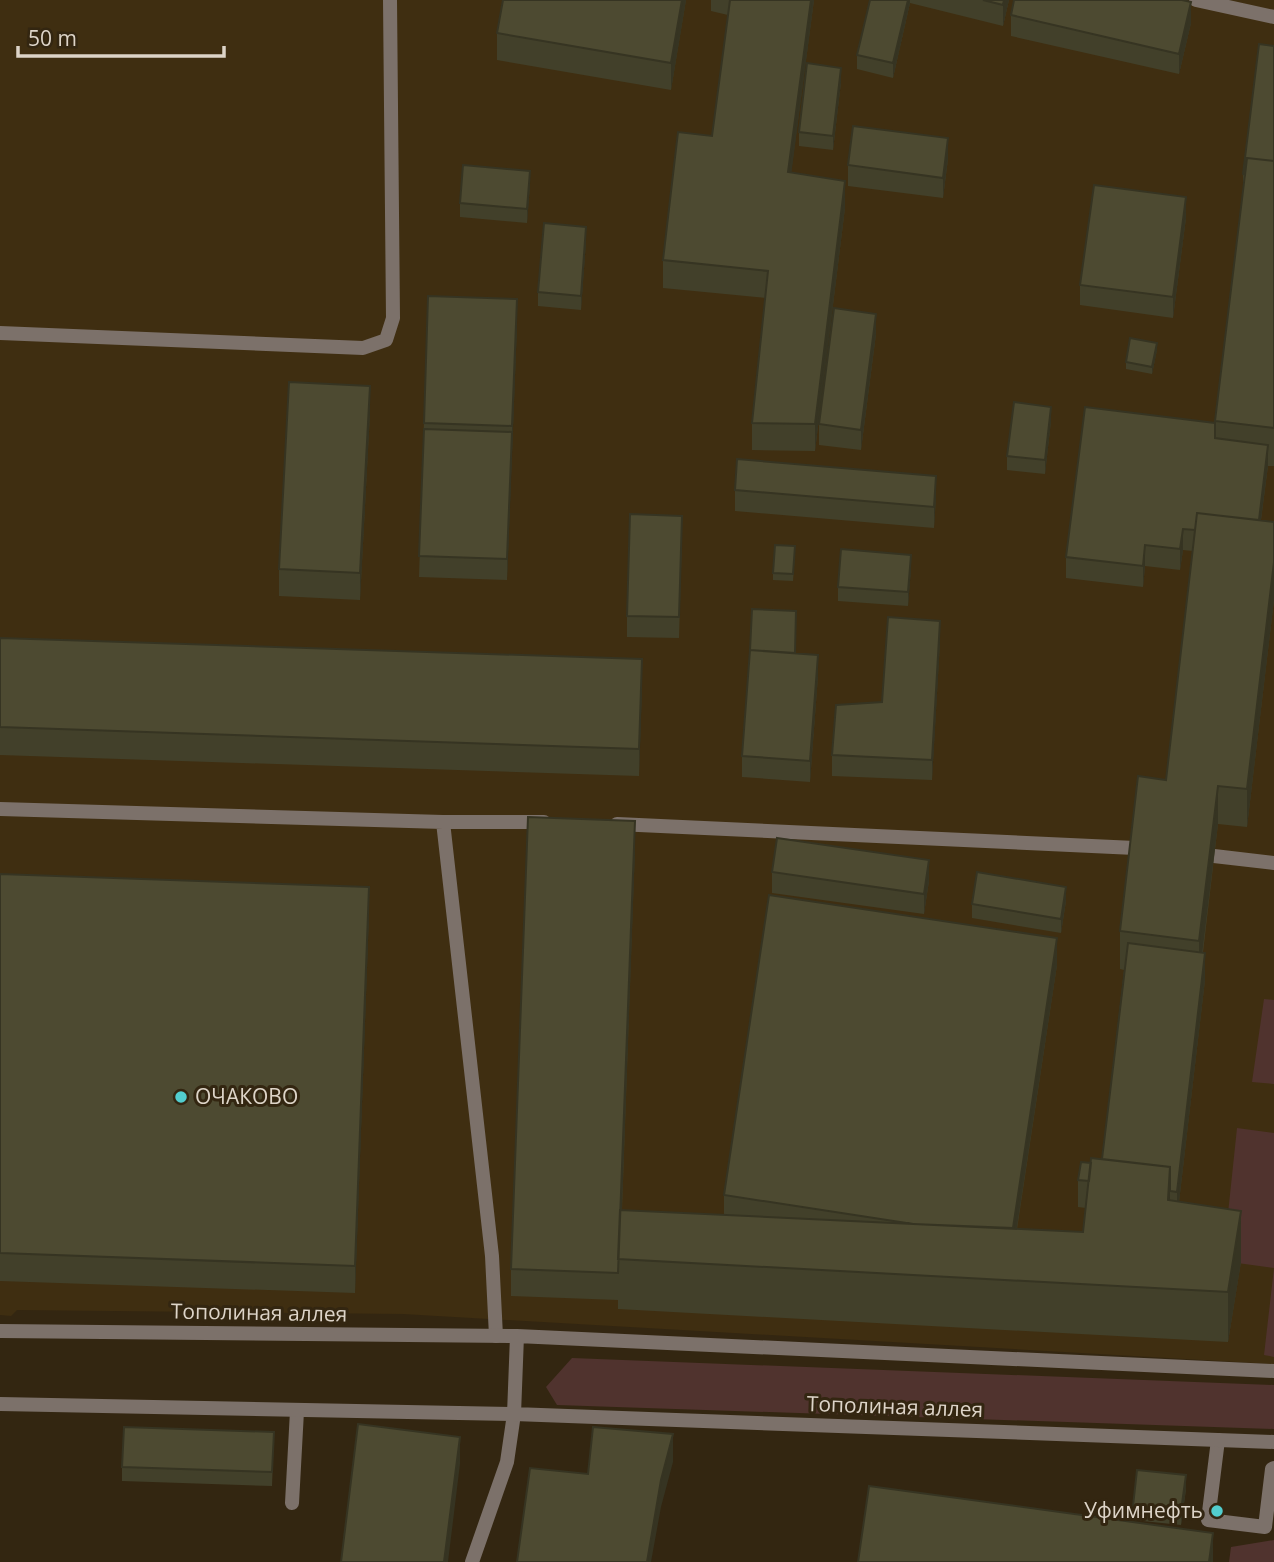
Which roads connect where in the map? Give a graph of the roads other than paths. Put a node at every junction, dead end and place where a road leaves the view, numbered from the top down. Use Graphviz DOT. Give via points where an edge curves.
graph roads {
  1 [pos="390,0"];
  2 [pos="1196,0"];
  3 [pos="1274,17"];
  4 [pos="0,334"];
  5 [pos="0,809"];
  6 [pos="443,822"];
  7 [pos="564,822"];
  8 [pos="605,824"];
  9 [pos="1135,848"];
  10 [pos="1214,856"];
  11 [pos="1274,863"];
  12 [pos="0,1331"];
  13 [pos="496,1336"];
  14 [pos="517,1336"];
  15 [pos="1274,1371"];
  16 [pos="0,1404"];
  17 [pos="297,1411"];
  18 [pos="514,1414"];
  19 [pos="1219,1440"];
  20 [pos="1274,1442"];
  21 [pos="1274,1468"];
  22 [pos="292,1503"];
  23 [pos="472,1562"];
  1 -- 4 [label="street" via="393,318 386,340 363,348"];
  2 -- 3 [label="street"];
  5 -- 6 [label="street"];
  6 -- 7 [label="street"];
  6 -- 13 [label="street" via="491,1243"];
  8 -- 9 [label="street"];
  10 -- 11 [label="street"];
  12 -- 13 [label="street, Тополиная аллея"];
  13 -- 14 [label="street, Тополиная аллея"];
  14 -- 15 [label="street, Тополиная аллея"];
  14 -- 18 [label="street"];
  16 -- 17 [label="street, Тополиная аллея"];
  17 -- 18 [label="street, Тополиная аллея"];
  17 -- 22 [label="street"];
  18 -- 19 [label="street, Тополиная аллея"];
  18 -- 23 [label="street" via="507,1462"];
  19 -- 20 [label="street, Тополиная аллея"];
  19 -- 21 [label="street" via="1208,1520 1265,1527"];
}
